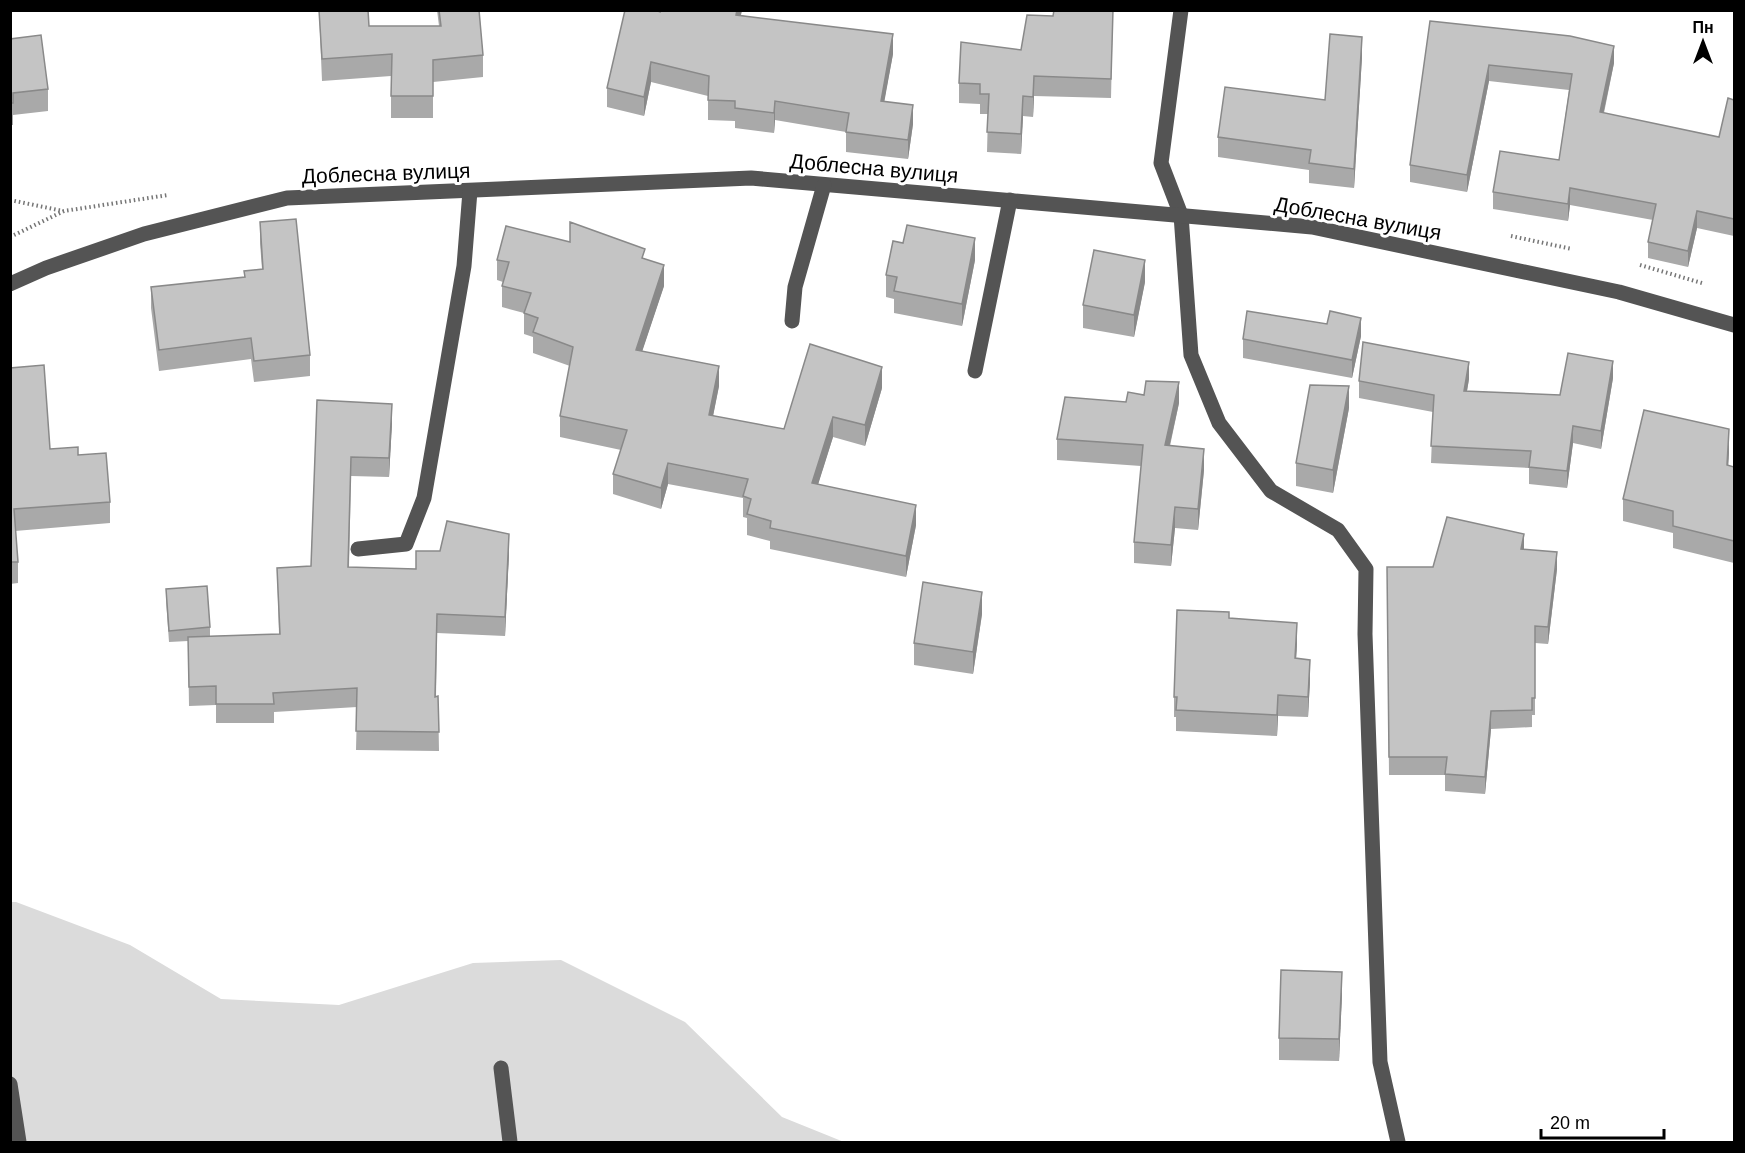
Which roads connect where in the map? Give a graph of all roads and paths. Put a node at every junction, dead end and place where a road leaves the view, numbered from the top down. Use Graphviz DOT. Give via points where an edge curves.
graph roads {
  1 [pos="1181,10"];
  2 [pos="824,185"];
  3 [pos="470,191"];
  4 [pos="10,200"];
  5 [pos="1010,200"];
  6 [pos="64,211"];
  7 [pos="1181,215"];
  8 [pos="10,284"];
  9 [pos="792,321"];
  10 [pos="1734,325"];
  11 [pos="975,371"];
  12 [pos="358,549"];
  13 [pos="501,1068"];
  14 [pos="10,1084"];
  15 [pos="19,1143"];
  16 [pos="510,1143"];
  17 [pos="1398,1143"];
  1 -- 7 [label="street" via="1161,163"];
  2 -- 3 [label="street, Доблесна вулиця" via="751,178"];
  2 -- 5 [label="street, Доблесна вулиця"];
  2 -- 9 [label="street" via="795,287"];
  3 -- 8 [label="street, Доблесна вулиця" via="287,198 144,234"];
  3 -- 12 [label="street" via="464,266 424,498 406,544"];
  4 -- 6 [label="path"];
  5 -- 7 [label="street, Доблесна вулиця"];
  5 -- 11 [label="street"];
  7 -- 10 [label="street, Доблесна вулиця" via="1312,227 1619,292"];
  7 -- 17 [label="street" via="1191,355 1219,423 1271,491 1338,530 1366,569 1380,1062"];
  13 -- 16 [label="street"];
  14 -- 15 [label="street"];
}
